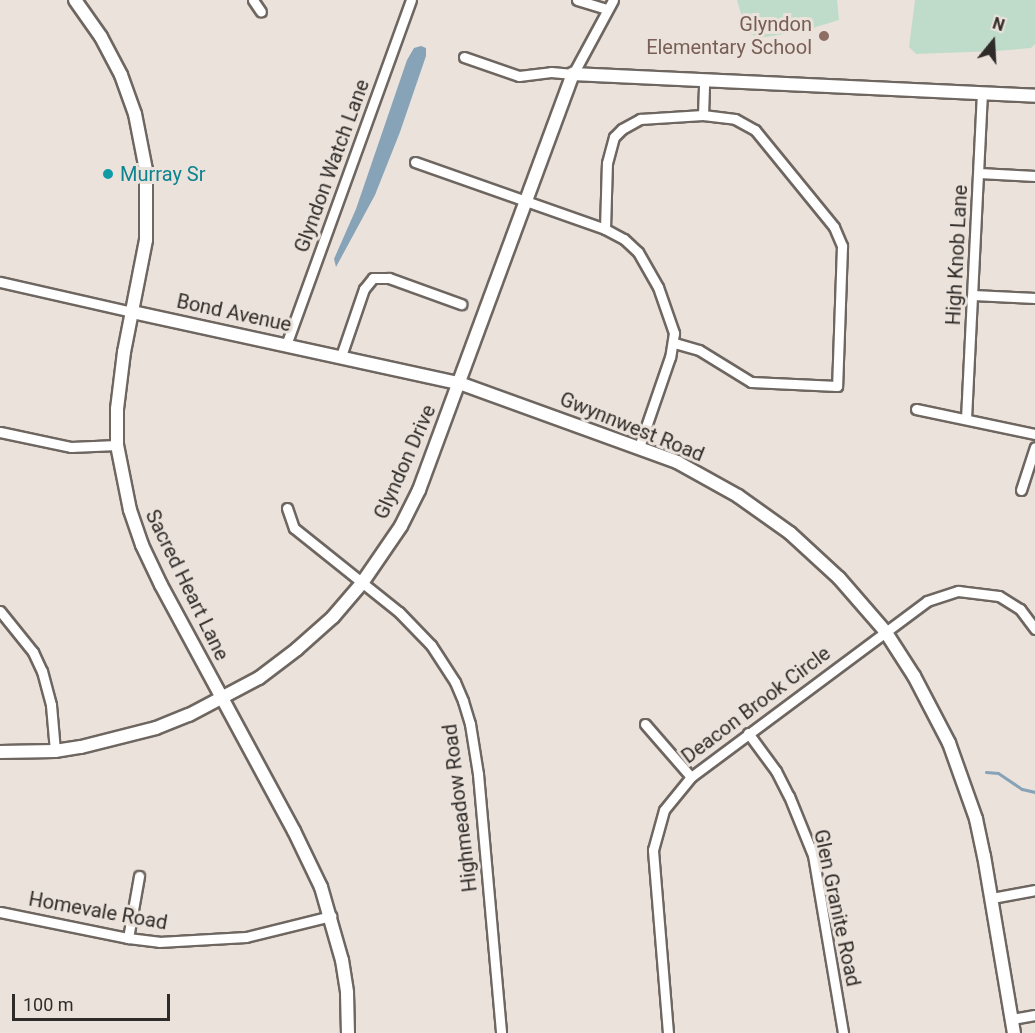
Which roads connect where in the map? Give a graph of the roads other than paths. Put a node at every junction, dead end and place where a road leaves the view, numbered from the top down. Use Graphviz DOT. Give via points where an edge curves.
graph roads {
  1 [pos="75,0"];
  2 [pos="253,0"];
  3 [pos="411,0"];
  4 [pos="577,0"];
  5 [pos="613,0"];
  6 [pos="607,9"];
  7 [pos="261,12"];
  8 [pos="464,57"];
  9 [pos="573,74"];
  10 [pos="704,81"];
  11 [pos="982,93"];
  12 [pos="1035,96"];
  13 [pos="703,115"];
  14 [pos="414,162"];
  15 [pos="979,173"];
  16 [pos="1035,176"];
  17 [pos="525,201"];
  18 [pos="605,229"];
  19 [pos="0,282"];
  20 [pos="973,295"];
  21 [pos="1035,298"];
  22 [pos="461,304"];
  23 [pos="132,312"];
  24 [pos="674,343"];
  25 [pos="286,345"];
  26 [pos="341,356"];
  27 [pos="459,383"];
  28 [pos="915,409"];
  29 [pos="966,419"];
  30 [pos="0,432"];
  31 [pos="1035,434"];
  32 [pos="117,445"];
  33 [pos="639,447"];
  34 [pos="1035,447"];
  35 [pos="1021,490"];
  36 [pos="287,508"];
  37 [pos="362,583"];
  38 [pos="0,611"];
  39 [pos="1035,629"];
  40 [pos="885,631"];
  41 [pos="222,699"];
  42 [pos="645,724"];
  43 [pos="748,733"];
  44 [pos="55,751"];
  45 [pos="0,753"];
  46 [pos="690,777"];
  47 [pos="139,876"];
  48 [pos="1035,890"];
  49 [pos="992,898"];
  50 [pos="0,912"];
  51 [pos="331,915"];
  52 [pos="128,939"];
  53 [pos="1035,1015"];
  54 [pos="1012,1018"];
  55 [pos="348,1033"];
  56 [pos="501,1033"];
  57 [pos="668,1033"];
  58 [pos="843,1033"];
  59 [pos="1014,1033"];
  1 -- 23 [label="street, Sacred Heart Lane" via="112,56 128,93 142,144 148,217"];
  2 -- 7 [label="street"];
  3 -- 25 [label="street, Glyndon Watch Lane"];
  4 -- 6 [label="street"];
  5 -- 6 [label="street, Glyndon Drive"];
  6 -- 9 [label="street, Glyndon Drive"];
  8 -- 9 [label="street" via="519,76"];
  9 -- 10 [label="street"];
  9 -- 17 [label="street, Glyndon Drive"];
  10 -- 11 [label="street"];
  10 -- 13 [label="street"];
  11 -- 12 [label="street"];
  11 -- 15 [label="street, High Knob Lane"];
  13 -- 18 [label="street" via="640,119 614,137 607,163"];
  13 -- 24 [label="street" via="735,119 755,130 840,237 837,386 751,382 699,350"];
  14 -- 17 [label="street"];
  15 -- 16 [label="street"];
  15 -- 20 [label="street, High Knob Lane"];
  17 -- 18 [label="street"];
  17 -- 27 [label="street, Glyndon Drive"];
  18 -- 24 [label="street" via="624,239 645,261 672,323"];
  19 -- 23 [label="street, Bond Avenue"];
  20 -- 21 [label="street"];
  20 -- 29 [label="street, High Knob Lane"];
  22 -- 26 [label="street" via="389,278 373,278 364,289"];
  23 -- 25 [label="street, Bond Avenue"];
  23 -- 32 [label="street, Sacred Heart Lane" via="119,379"];
  24 -- 33 [label="street"];
  25 -- 26 [label="street, Bond Avenue"];
  26 -- 27 [label="street, Bond Avenue"];
  27 -- 33 [label="street, Gwynnwest Road"];
  27 -- 37 [label="street, Glyndon Drive" via="419,490 391,542"];
  28 -- 29 [label="street"];
  29 -- 31 [label="street"];
  30 -- 32 [label="street" via="71,447"];
  32 -- 41 [label="street, Sacred Heart Lane" via="127,501 142,545"];
  33 -- 40 [label="street, Gwynnwest Road" via="712,480 770,517 839,578"];
  34 -- 35 [label="street"];
  36 -- 37 [label="street, Highmeadow Road" via="294,528"];
  37 -- 41 [label="street, Glyndon Drive" via="333,617 297,649 259,678"];
  37 -- 56 [label="street, Highmeadow Road" via="399,612 431,645 463,701 478,774"];
  38 -- 44 [label="street" via="33,652 42,671 51,705"];
  39 -- 40 [label="street, Deacon Brook Circle" via="1010,601 958,591 927,601"];
  40 -- 43 [label="street, Deacon Brook Circle"];
  40 -- 49 [label="street, Gwynnwest Road" via="949,743 976,819"];
  41 -- 44 [label="street, Glyndon Drive" via="156,728"];
  41 -- 51 [label="street, Sacred Heart Lane" via="311,863"];
  42 -- 46 [label="street"];
  43 -- 46 [label="street, Deacon Brook Circle"];
  43 -- 58 [label="street, Glen Granite Road" via="776,771 813,855"];
  44 -- 45 [label="street, Glyndon Drive"];
  46 -- 57 [label="street, Deacon Brook Circle" via="664,810 653,850"];
  47 -- 52 [label="street"];
  48 -- 49 [label="street"];
  49 -- 54 [label="street, Gwynnwest Road"];
  50 -- 52 [label="street, Homevale Road"];
  51 -- 52 [label="street, Homevale Road" via="246,937 187,942"];
  51 -- 55 [label="street, Sacred Heart Lane" via="346,982"];
  53 -- 54 [label="street"];
  54 -- 59 [label="street, Gwynnwest Road"];
}
